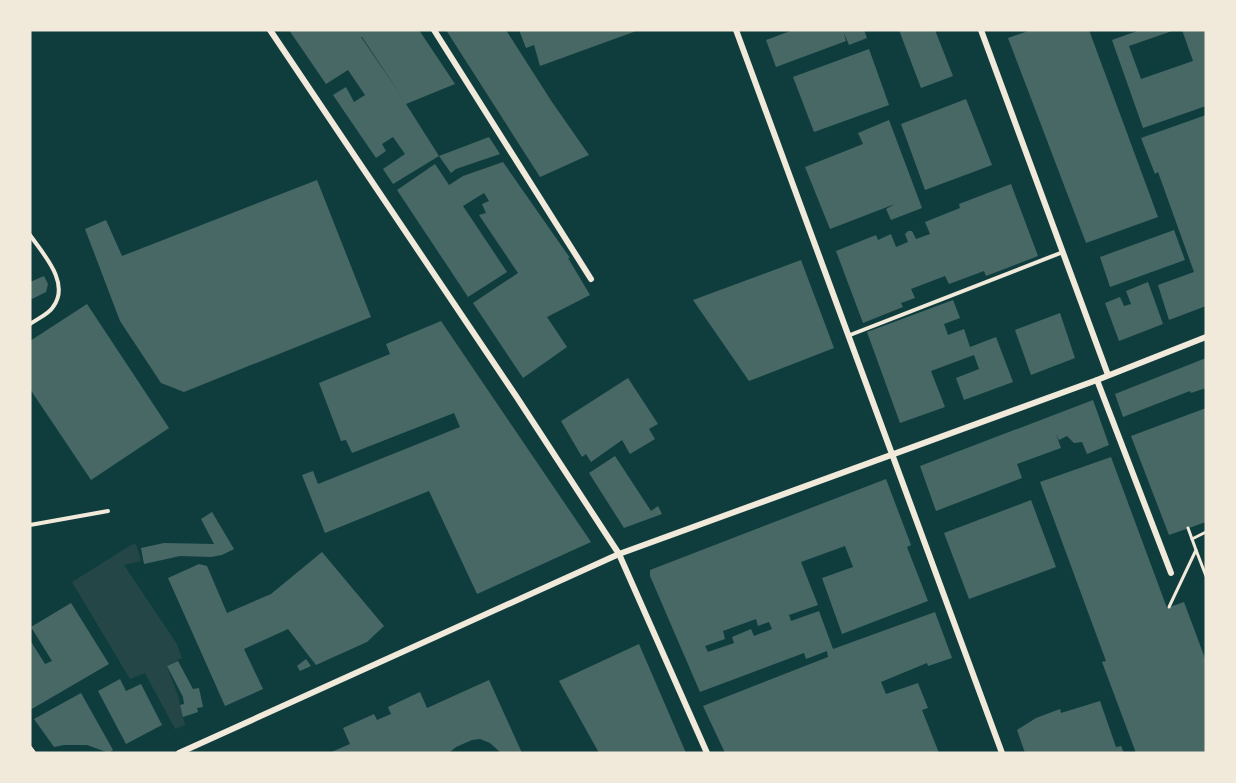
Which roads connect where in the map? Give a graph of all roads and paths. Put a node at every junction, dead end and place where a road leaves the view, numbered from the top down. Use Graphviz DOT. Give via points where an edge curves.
graph roads {
  1 [pos="270,30"];
  2 [pos="434,30"];
  3 [pos="736,30"];
  4 [pos="981,30"];
  5 [pos="30,234"];
  6 [pos="1064,252"];
  7 [pos="591,279"];
  8 [pos="30,324"];
  9 [pos="850,335"];
  10 [pos="1206,337"];
  11 [pos="1108,375"];
  12 [pos="1097,380"];
  13 [pos="893,455"];
  14 [pos="108,511"];
  15 [pos="30,525"];
  16 [pos="1188,528"];
  17 [pos="1206,532"];
  18 [pos="1192,539"];
  19 [pos="1196,550"];
  20 [pos="619,554"];
  21 [pos="1171,573"];
  22 [pos="1206,576"];
  23 [pos="1170,607"];
  24 [pos="30,749"];
  25 [pos="33,753"];
  26 [pos="180,753"];
  27 [pos="706,753"];
  28 [pos="1002,753"];
  1 -- 20 [label="street"];
  2 -- 7 [label="street"];
  3 -- 9 [label="street"];
  4 -- 6 [label="street"];
  5 -- 8 [label="lane" via="59,282 59,297 52,309"];
  6 -- 9 [label="lane"];
  6 -- 11 [label="street"];
  9 -- 13 [label="street"];
  10 -- 11 [label="street"];
  11 -- 12 [label="street"];
  12 -- 13 [label="street"];
  12 -- 21 [label="street"];
  13 -- 20 [label="street"];
  13 -- 28 [label="street"];
  14 -- 15 [label="lane"];
  16 -- 18 [label="path"];
  17 -- 18 [label="path"];
  18 -- 19 [label="path"];
  19 -- 22 [label="path"];
  19 -- 23 [label="path"];
  20 -- 26 [label="street"];
  20 -- 27 [label="street"];
  24 -- 25 [label="street"];
}
